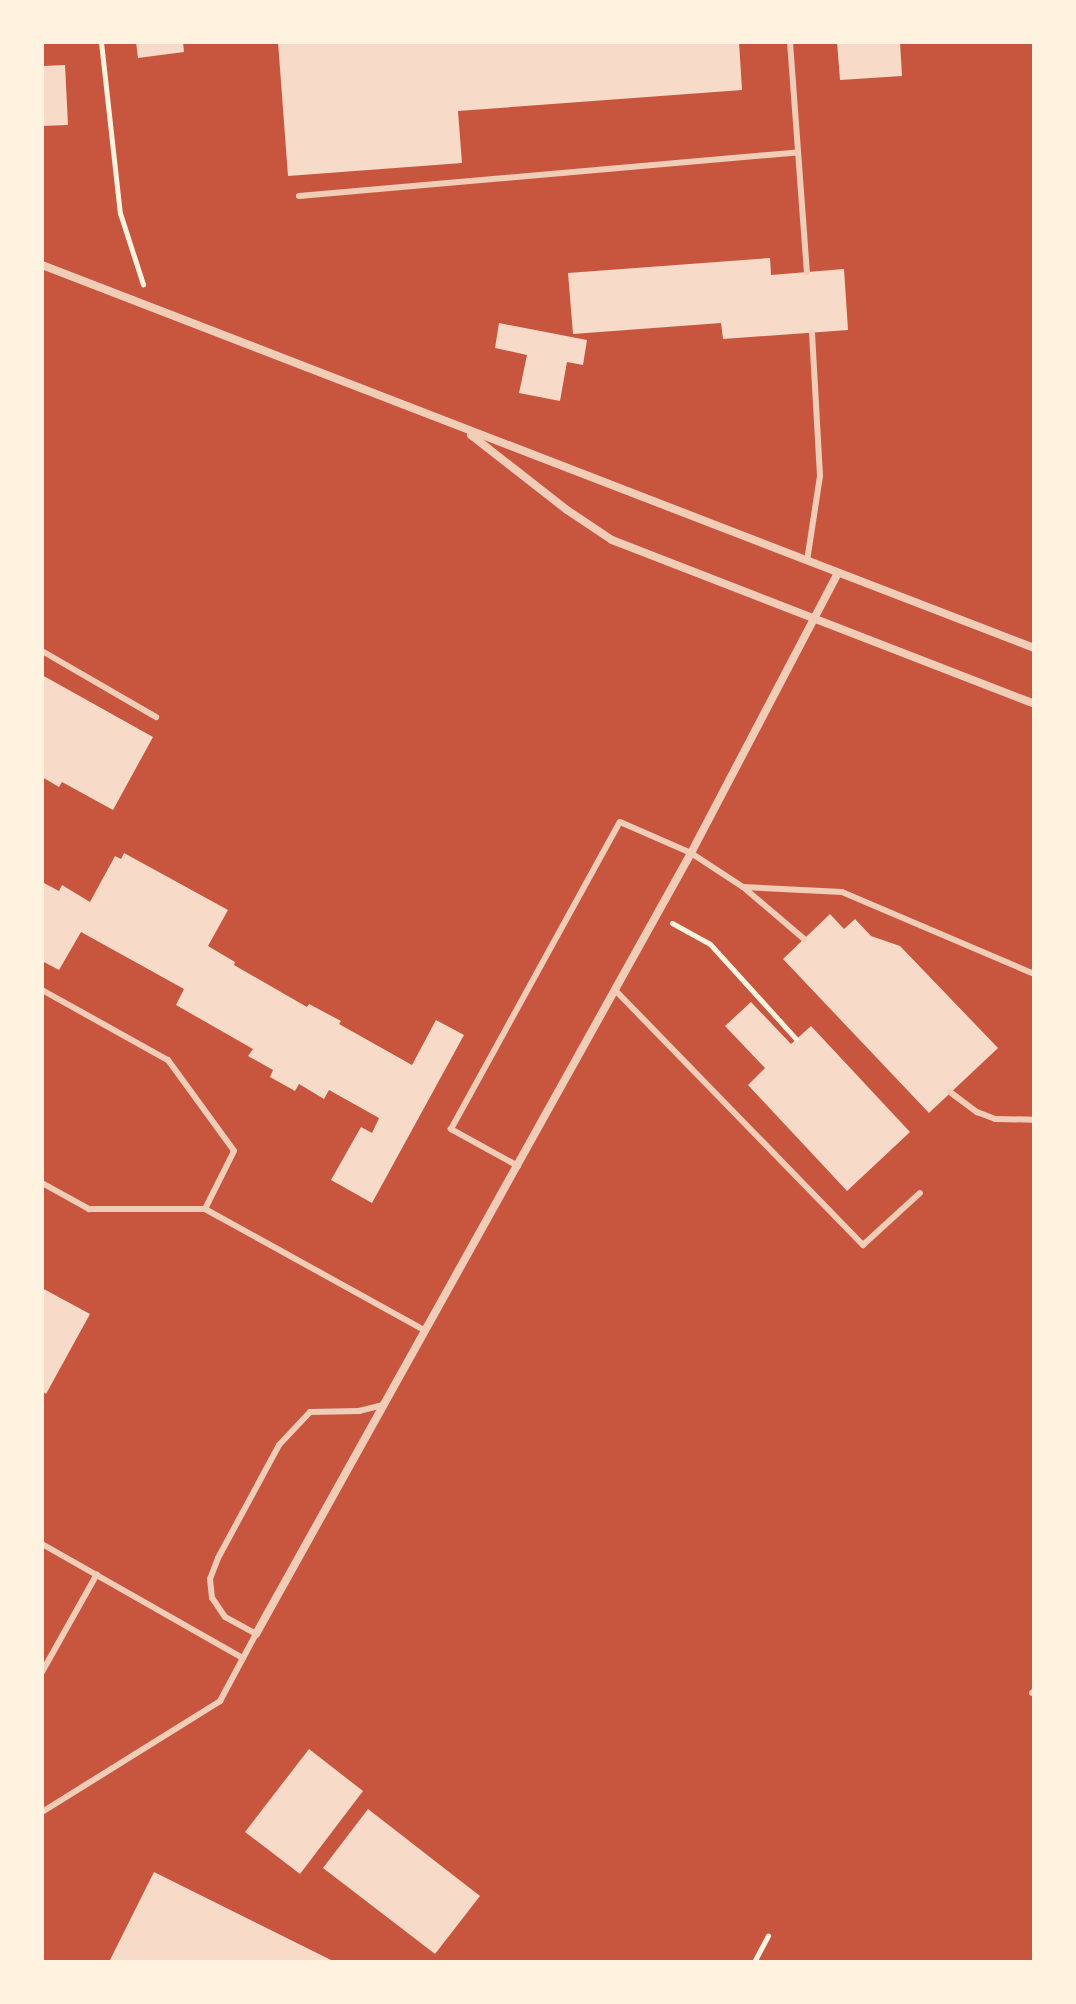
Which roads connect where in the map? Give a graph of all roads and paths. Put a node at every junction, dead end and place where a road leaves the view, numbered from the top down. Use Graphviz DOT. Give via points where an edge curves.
graph roads {
  1 [pos="101,42"];
  2 [pos="790,42"];
  3 [pos="797,152"];
  4 [pos="299,196"];
  5 [pos="42,265"];
  6 [pos="807,272"];
  7 [pos="152,307"];
  8 [pos="812,332"];
  9 [pos="461,427"];
  10 [pos="807,561"];
  11 [pos="838,573"];
  12 [pos="816,619"];
  13 [pos="1034,648"];
  14 [pos="42,651"];
  15 [pos="1034,704"];
  16 [pos="156,717"];
  17 [pos="691,853"];
  18 [pos="743,887"];
  19 [pos="657,914"];
  20 [pos="804,939"];
  21 [pos="1034,974"];
  22 [pos="42,990"];
  23 [pos="615,990"];
  24 [pos="796,1039"];
  25 [pos="950,1092"];
  26 [pos="1034,1120"];
  27 [pos="518,1166"];
  28 [pos="42,1183"];
  29 [pos="920,1193"];
  30 [pos="205,1209"];
  31 [pos="426,1331"];
  32 [pos="383,1405"];
  33 [pos="42,1544"];
  34 [pos="97,1574"];
  35 [pos="256,1634"];
  36 [pos="243,1658"];
  37 [pos="42,1672"];
  38 [pos="42,1812"];
  39 [pos="768,1936"];
  40 [pos="754,1962"];
  1 -- 7 [label="path" via="120,213"];
  2 -- 3 [label="lane"];
  3 -- 4 [label="lane"];
  3 -- 6 [label="lane"];
  5 -- 7 [label="street"];
  7 -- 9 [label="street"];
  8 -- 10 [label="lane" via="820,476"];
  9 -- 10 [label="street"];
  9 -- 12 [label="street" via="612,540"];
  10 -- 11 [label="street"];
  11 -- 12 [label="street"];
  11 -- 13 [label="street"];
  12 -- 15 [label="street"];
  12 -- 17 [label="street"];
  14 -- 16 [label="lane"];
  17 -- 18 [label="lane"];
  17 -- 19 [label="street"];
  17 -- 27 [label="lane" via="620,822 451,1129"];
  18 -- 20 [label="lane"];
  18 -- 21 [label="lane" via="842,892"];
  19 -- 23 [label="street"];
  19 -- 24 [label="path" via="710,944"];
  22 -- 30 [label="lane" via="168,1060 234,1151"];
  23 -- 27 [label="street"];
  23 -- 29 [label="lane" via="863,1245"];
  25 -- 26 [label="lane" via="995,1119"];
  27 -- 31 [label="street"];
  28 -- 30 [label="lane" via="89,1209"];
  30 -- 31 [label="lane"];
  31 -- 32 [label="street"];
  32 -- 35 [label="street"];
  32 -- 35 [label="lane" via="310,1412 279,1445 210,1579 212,1598 225,1617"];
  33 -- 34 [label="lane"];
  34 -- 36 [label="lane"];
  34 -- 37 [label="lane"];
  35 -- 36 [label="lane"];
  36 -- 38 [label="lane" via="220,1701"];
  39 -- 40 [label="path"];
}
